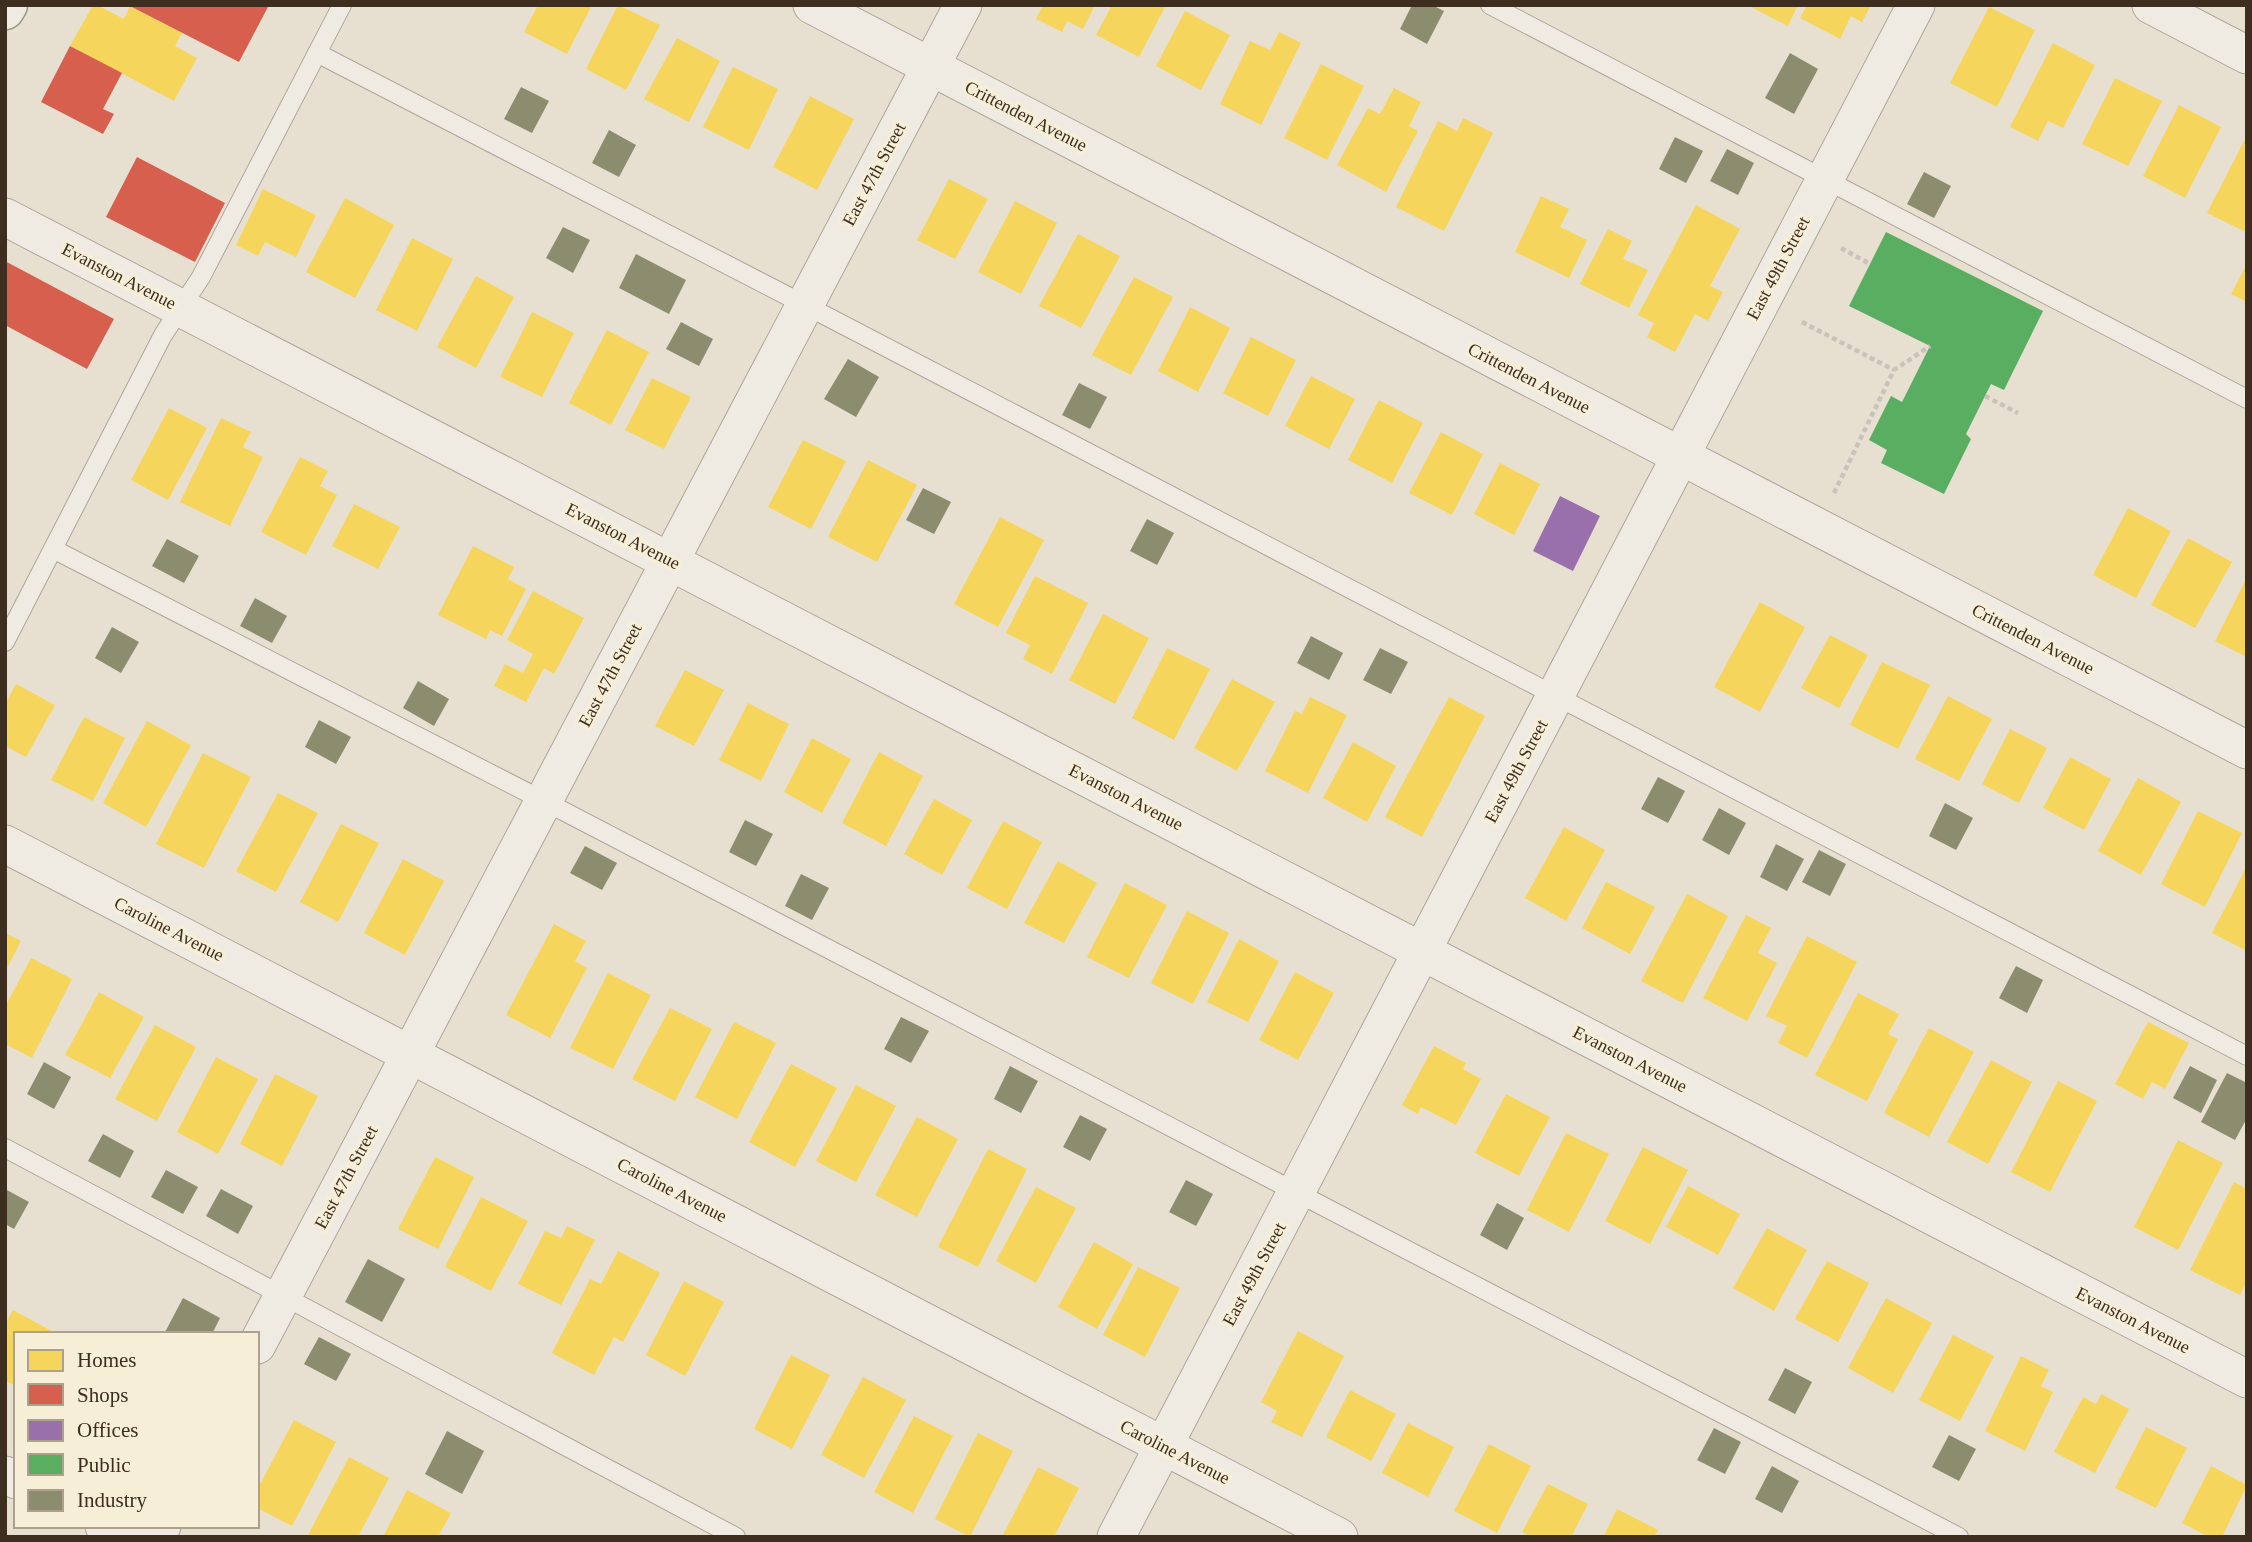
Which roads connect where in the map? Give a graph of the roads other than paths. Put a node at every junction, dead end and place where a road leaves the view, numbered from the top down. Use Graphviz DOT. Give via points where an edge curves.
graph roads {
  1 [pos="342,5"];
  2 [pos="812,5"];
  3 [pos="963,5"];
  4 [pos="1490,5"];
  5 [pos="1916,5"];
  6 [pos="2151,5"];
  7 [pos="317,53"];
  8 [pos="2247,55"];
  9 [pos="930,67"];
  10 [pos="1824,180"];
  11 [pos="5,217"];
  12 [pos="805,304"];
  13 [pos="181,308"];
  14 [pos="2247,399"];
  15 [pos="1681,456"];
  16 [pos="53,549"];
  17 [pos="671,561"];
  18 [pos="5,642"];
  19 [pos="1556,695"];
  20 [pos="2247,750"];
  21 [pos="544,801"];
  22 [pos="5,844"];
  23 [pos="1422,951"];
  24 [pos="410,1054"];
  25 [pos="2247,1056"];
  26 [pos="5,1148"];
  27 [pos="1296,1193"];
  28 [pos="283,1296"];
  29 [pos="259,1341"];
  30 [pos="2247,1379"];
  31 [pos="1164,1446"];
  32 [pos="108,1528"];
  33 [pos="124,1537"];
  34 [pos="736,1537"];
  35 [pos="1116,1537"];
  36 [pos="1339,1537"];
  37 [pos="1959,1537"];
  1 -- 7 [label="lane"];
  2 -- 9 [label="street, Crittenden Avenue"];
  3 -- 9 [label="street, East 47th Street"];
  4 -- 10 [label="lane"];
  5 -- 10 [label="street, East 49th Street"];
  6 -- 8 [label="street"];
  7 -- 12 [label="lane"];
  7 -- 13 [label="lane"];
  9 -- 12 [label="street, East 47th Street"];
  9 -- 15 [label="street, Crittenden Avenue"];
  10 -- 14 [label="lane"];
  10 -- 15 [label="street, East 49th Street"];
  11 -- 13 [label="street, Evanston Avenue"];
  12 -- 17 [label="street, East 47th Street"];
  12 -- 19 [label="lane"];
  13 -- 16 [label="lane"];
  13 -- 17 [label="street, Evanston Avenue"];
  15 -- 19 [label="street, East 49th Street"];
  15 -- 20 [label="street, Crittenden Avenue"];
  16 -- 18 [label="lane"];
  16 -- 21 [label="lane"];
  17 -- 21 [label="street, East 47th Street"];
  17 -- 23 [label="street, Evanston Avenue"];
  19 -- 23 [label="street, East 49th Street"];
  19 -- 25 [label="lane"];
  21 -- 24 [label="street, East 47th Street"];
  21 -- 27 [label="lane"];
  22 -- 24 [label="street, Caroline Avenue"];
  23 -- 27 [label="street, East 49th Street"];
  23 -- 30 [label="street, Evanston Avenue"];
  24 -- 28 [label="street, East 47th Street"];
  24 -- 31 [label="street, Caroline Avenue"];
  26 -- 28 [label="lane"];
  27 -- 31 [label="street, East 49th Street"];
  27 -- 37 [label="lane"];
  28 -- 29 [label="street, East 47th Street"];
  28 -- 34 [label="lane"];
  31 -- 35 [label="street, East 49th Street"];
  31 -- 36 [label="street, Caroline Avenue"];
  32 -- 33 [label="street"];
}
